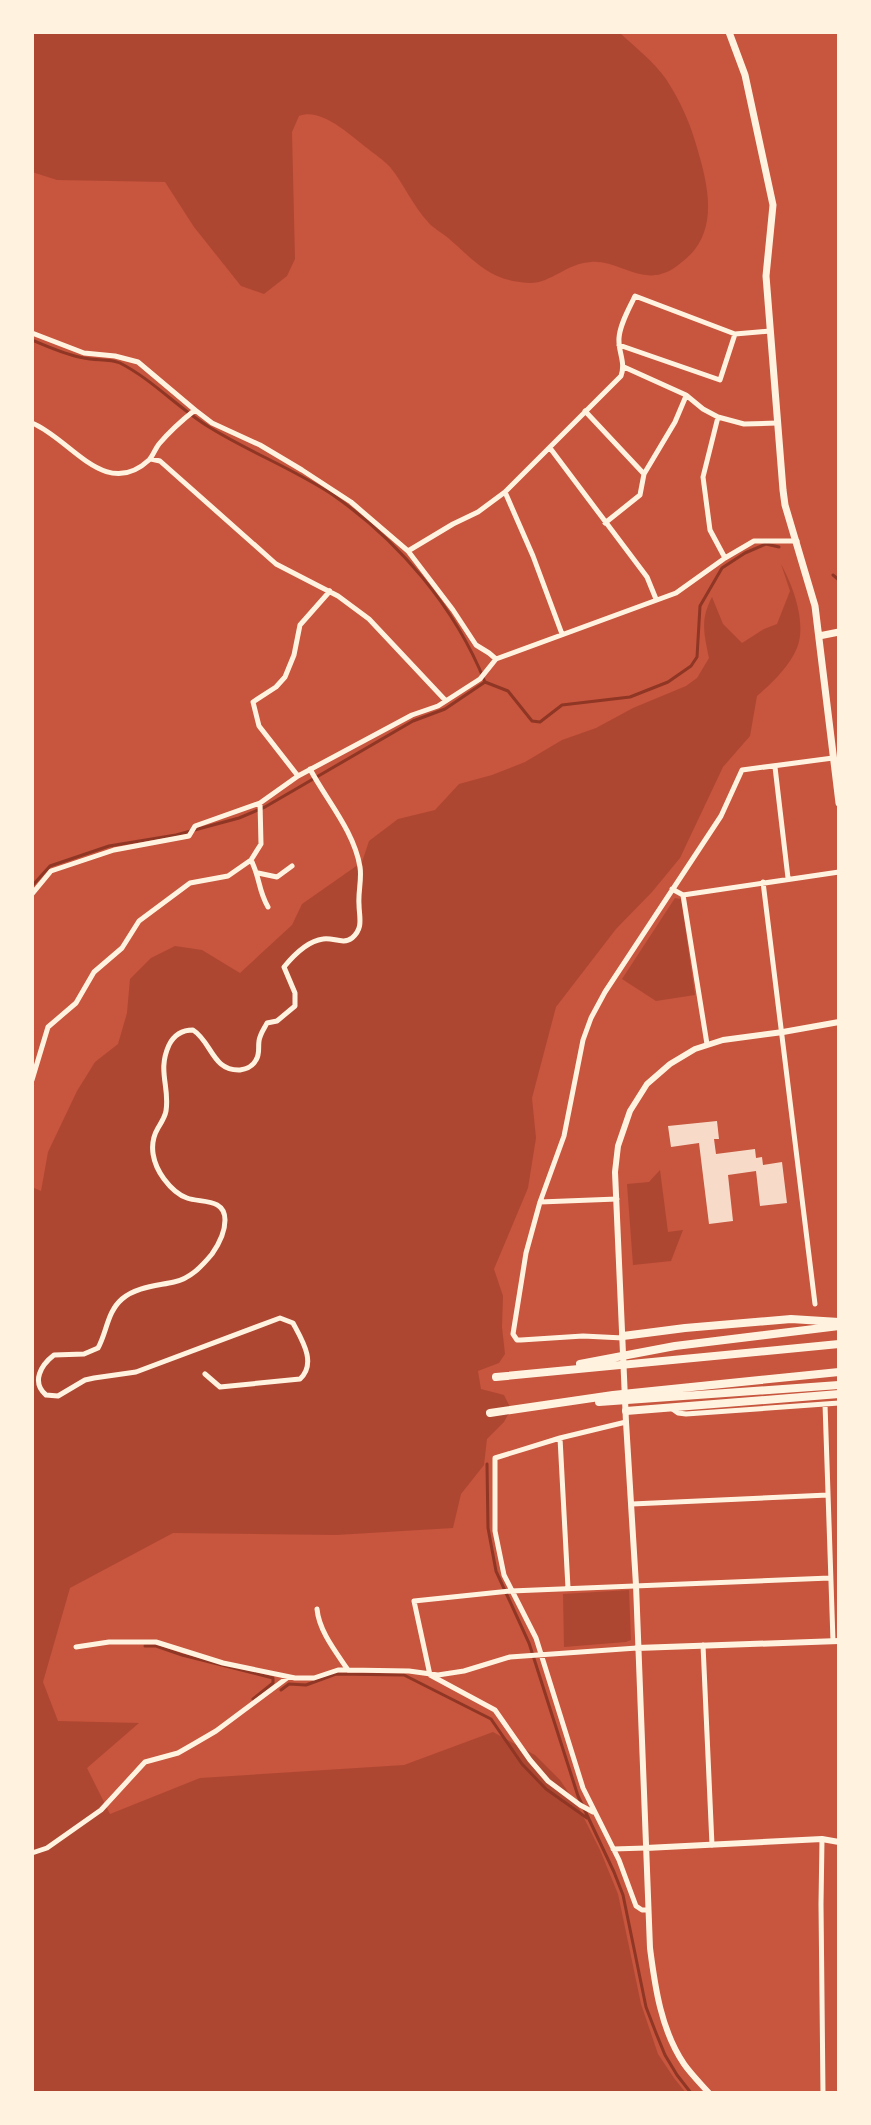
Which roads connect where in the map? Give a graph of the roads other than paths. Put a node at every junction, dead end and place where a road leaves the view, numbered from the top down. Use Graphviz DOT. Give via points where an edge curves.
graph roads {
  1 [pos="729,32"];
  2 [pos="770,331"];
  3 [pos="32,333"];
  4 [pos="735,334"];
  5 [pos="619,345"];
  6 [pos="624,367"];
  7 [pos="686,395"];
  8 [pos="195,410"];
  9 [pos="585,411"];
  10 [pos="718,417"];
  11 [pos="32,423"];
  12 [pos="777,423"];
  13 [pos="550,448"];
  14 [pos="151,459"];
  15 [pos="644,474"];
  16 [pos="505,492"];
  17 [pos="605,523"];
  18 [pos="797,541"];
  19 [pos="408,551"];
  20 [pos="725,558"];
  21 [pos="330,591"];
  22 [pos="656,599"];
  23 [pos="839,632"];
  24 [pos="562,634"];
  25 [pos="819,636"];
  26 [pos="496,659"];
  27 [pos="446,701"];
  28 [pos="833,758"];
  29 [pos="775,767"];
  30 [pos="311,771"];
  31 [pos="298,776"];
  32 [pos="260,803"];
  33 [pos="839,803"];
  34 [pos="251,860"];
  35 [pos="292,866"];
  36 [pos="839,872"];
  37 [pos="258,873"];
  38 [pos="788,878"];
  39 [pos="763,882"];
  40 [pos="672,889"];
  41 [pos="32,894"];
  42 [pos="683,895"];
  43 [pos="268,907"];
  44 [pos="839,1022"];
  45 [pos="783,1032"];
  46 [pos="707,1044"];
  47 [pos="32,1080"];
  48 [pos="617,1199"];
  49 [pos="540,1202"];
  50 [pos="815,1304"];
  51 [pos="839,1324"];
  52 [pos="623,1337"];
  53 [pos="839,1344"];
  54 [pos="839,1372"];
  55 [pos="205,1374"];
  56 [pos="525,1374"];
  57 [pos="496,1377"];
  58 [pos="839,1385"];
  59 [pos="839,1394"];
  60 [pos="839,1403"];
  61 [pos="825,1404"];
  62 [pos="527,1407"];
  63 [pos="671,1408"];
  64 [pos="626,1411"];
  65 [pos="490,1413"];
  66 [pos="626,1422"];
  67 [pos="560,1438"];
  68 [pos="828,1495"];
  69 [pos="632,1504"];
  70 [pos="830,1578"];
  71 [pos="636,1585"];
  72 [pos="568,1588"];
  73 [pos="511,1591"];
  74 [pos="317,1609"];
  75 [pos="836,1641"];
  76 [pos="703,1645"];
  77 [pos="76,1647"];
  78 [pos="637,1648"];
  79 [pos="542,1654"];
  80 [pos="348,1670"];
  81 [pos="430,1675"];
  82 [pos="287,1677"];
  83 [pos="593,1812"];
  84 [pos="822,1839"];
  85 [pos="839,1842"];
  86 [pos="712,1845"];
  87 [pos="646,1848"];
  88 [pos="613,1849"];
  89 [pos="32,1853"];
  90 [pos="648,1910"];
  91 [pos="707,2093"];
  92 [pos="823,2093"];
  1 -- 2 [label="main road" via="745,75 773,205 766,276"];
  2 -- 4 [label="street"];
  2 -- 12 [label="main road"];
  3 -- 8 [label="street" via="84,353 138,362"];
  4 -- 5 [label="street" via="720,380"];
  4 -- 5 [label="street" via="635,296"];
  5 -- 6 [label="street"];
  6 -- 7 [label="street"];
  6 -- 9 [label="street"];
  7 -- 10 [label="street"];
  7 -- 15 [label="street"];
  8 -- 14 [label="street" via="172,429"];
  8 -- 19 [label="street" via="351,502"];
  9 -- 13 [label="street"];
  9 -- 15 [label="street"];
  10 -- 12 [label="street" via="744,424"];
  10 -- 20 [label="street" via="703,477 710,530"];
  11 -- 14 [label="street" via="105,472 128,474"];
  12 -- 18 [label="main road" via="785,505"];
  13 -- 16 [label="street"];
  13 -- 17 [label="street"];
  14 -- 21 [label="street" via="160,461 276,564"];
  15 -- 17 [label="street" via="640,495"];
  16 -- 19 [label="street"];
  16 -- 24 [label="street"];
  17 -- 22 [label="street" via="647,577"];
  18 -- 20 [label="street" via="754,541"];
  18 -- 25 [label="main road"];
  19 -- 26 [label="street" via="476,645"];
  20 -- 22 [label="street" via="676,593"];
  21 -- 27 [label="street" via="369,619"];
  21 -- 31 [label="street" via="300,625 285,677 253,702 259,726"];
  22 -- 24 [label="street"];
  23 -- 25 [label="main road"];
  24 -- 26 [label="street"];
  25 -- 28 [label="main road"];
  26 -- 27 [label="street" via="480,679"];
  27 -- 30 [label="street"];
  28 -- 29 [label="street"];
  28 -- 33 [label="main road"];
  29 -- 38 [label="street"];
  29 -- 40 [label="street" via="742,770 721,816"];
  30 -- 31 [label="street"];
  30 -- 55 [label="street" via="355,846 361,871 359,929 346,941 317,940 284,967 295,1006 267,1023 257,1060 250,1067 242,1070 216,1061 193,1030 173,1038 163,1060 166,1111 153,1137 153,1156 164,1179 180,1195 218,1205 225,1214 224,1232 216,1250 189,1276 124,1297 110,1315 98,1348 54,1355 42,1367 38,1385 46,1395 58,1396 85,1380 136,1372 274,1318 293,1323 308,1354 300,1379 220,1387"];
  31 -- 32 [label="street"];
  32 -- 34 [label="street" via="261,844"];
  32 -- 41 [label="street" via="195,826 189,836 114,850 51,871"];
  34 -- 37 [label="street"];
  34 -- 47 [label="street" via="228,876 190,883 139,921 122,948 94,972 76,1003 48,1027"];
  35 -- 37 [label="street" via="277,877"];
  36 -- 38 [label="street"];
  37 -- 43 [label="street"];
  38 -- 39 [label="street"];
  39 -- 42 [label="street"];
  39 -- 45 [label="street"];
  40 -- 42 [label="street"];
  40 -- 49 [label="street" via="591,1018 564,1136"];
  42 -- 46 [label="street"];
  44 -- 45 [label="street"];
  45 -- 46 [label="street"];
  45 -- 50 [label="street"];
  46 -- 48 [label="street" via="658,1073 637,1098 618,1146"];
  48 -- 49 [label="street"];
  48 -- 52 [label="street"];
  49 -- 52 [label="street" via="518,1294 514,1337"];
  51 -- 52 [label="highway" via="791,1319"];
  51 -- 56 [label="highway"];
  52 -- 64 [label="street"];
  53 -- 56 [label="highway"];
  54 -- 62 [label="highway"];
  56 -- 57 [label="highway"];
  58 -- 62 [label="highway"];
  59 -- 63 [label="highway"];
  60 -- 61 [label="street"];
  61 -- 63 [label="street" via="686,1414"];
  61 -- 68 [label="street"];
  62 -- 65 [label="highway"];
  63 -- 64 [label="highway"];
  64 -- 66 [label="street"];
  66 -- 67 [label="street"];
  66 -- 69 [label="street"];
  67 -- 72 [label="street"];
  67 -- 73 [label="street" via="497,1456 493,1462 495,1531"];
  68 -- 69 [label="street"];
  68 -- 70 [label="street"];
  69 -- 71 [label="street"];
  70 -- 71 [label="street"];
  70 -- 75 [label="street"];
  71 -- 72 [label="street"];
  71 -- 78 [label="street"];
  72 -- 73 [label="street"];
  73 -- 79 [label="street"];
  73 -- 81 [label="street" via="414,1601"];
  74 -- 80 [label="street"];
  75 -- 76 [label="street"];
  76 -- 78 [label="street"];
  76 -- 86 [label="street"];
  77 -- 82 [label="street" via="156,1642"];
  78 -- 79 [label="street"];
  78 -- 87 [label="street"];
  79 -- 81 [label="street"];
  79 -- 83 [label="street"];
  80 -- 81 [label="street"];
  80 -- 82 [label="street" via="314,1678"];
  81 -- 83 [label="street" via="495,1710 548,1781"];
  82 -- 89 [label="street" via="216,1731 178,1753 145,1762 101,1810"];
  83 -- 88 [label="street"];
  84 -- 85 [label="street"];
  84 -- 86 [label="street"];
  84 -- 92 [label="street"];
  86 -- 87 [label="street"];
  87 -- 88 [label="street"];
  87 -- 90 [label="street"];
  88 -- 90 [label="street" via="636,1906"];
  90 -- 91 [label="street" via="654,1984 670,2035 685,2066"];
}
